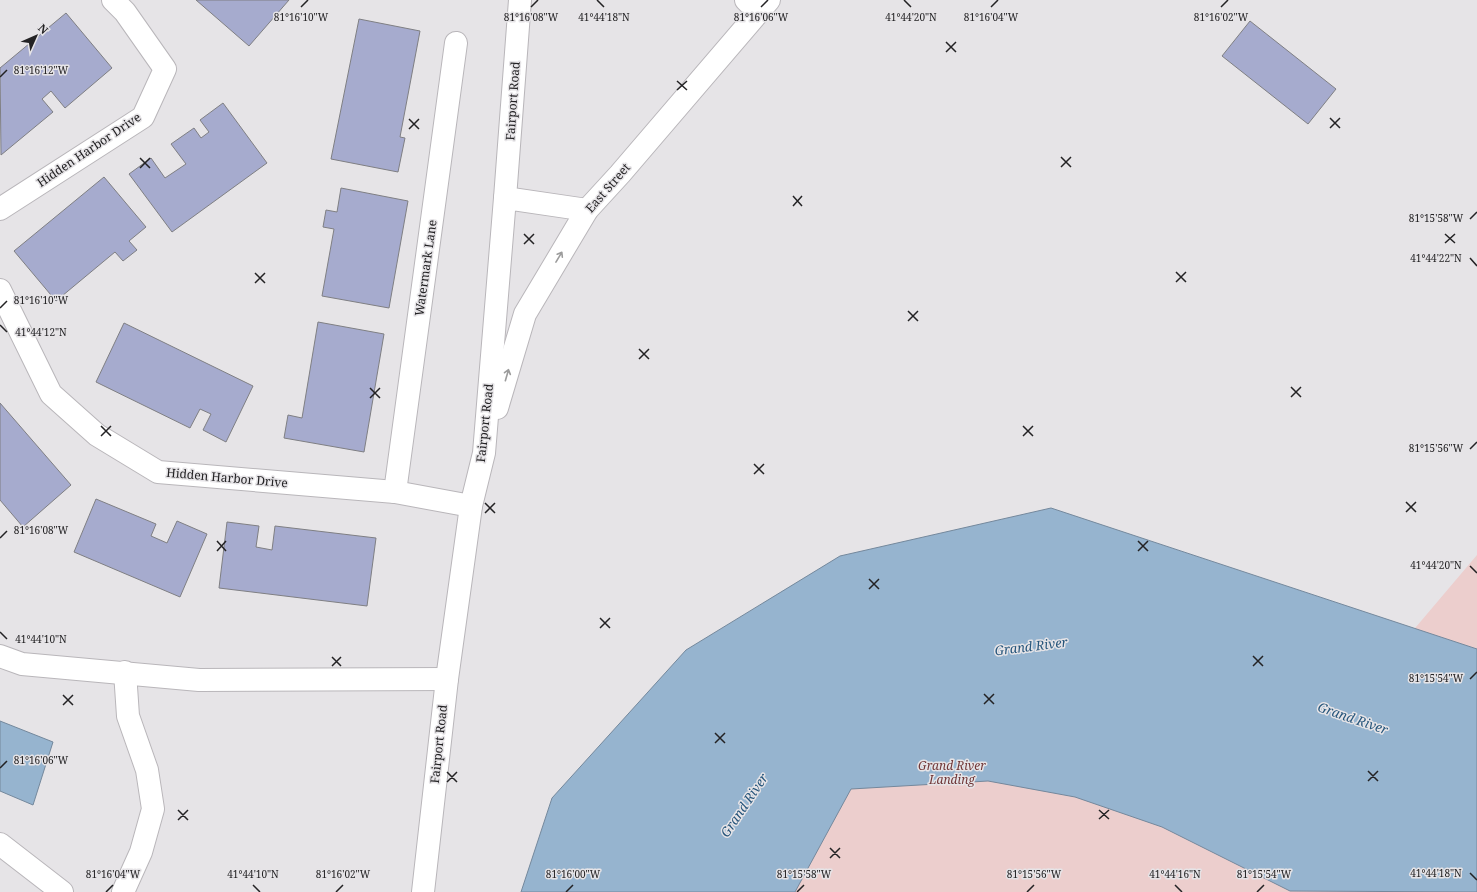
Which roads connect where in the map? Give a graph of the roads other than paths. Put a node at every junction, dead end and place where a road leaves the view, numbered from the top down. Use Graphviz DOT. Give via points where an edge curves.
graph roads {
  1 [pos="112,0"];
  2 [pos="520,0"];
  3 [pos="758,4"];
  4 [pos="456,43"];
  5 [pos="505,198"];
  6 [pos="0,209"];
  7 [pos="587,210"];
  8 [pos="0,290"];
  9 [pos="484,453"];
  10 [pos="395,492"];
  11 [pos="471,506"];
  12 [pos="0,656"];
  13 [pos="125,672"];
  14 [pos="447,679"];
  15 [pos="0,844"];
  16 [pos="62,892"];
  17 [pos="123,892"];
  18 [pos="423,892"];
  1 -- 6 [label="street, Hidden Harbor Drive" via="125,12 165,69 143,117"];
  2 -- 5 [label="street, Fairport Road"];
  3 -- 7 [label="street, East Street" via="620,174"];
  4 -- 10 [label="street, Watermark Lane"];
  5 -- 7 [label="street"];
  5 -- 9 [label="street, Fairport Road"];
  9 -- 7 [label="street, East Street, one-way" via="525,314"];
  8 -- 10 [label="street, Hidden Harbor Drive" via="51,394 97,435 158,472"];
  9 -- 11 [label="street, Fairport Road"];
  10 -- 11 [label="street, Hidden Harbor Drive"];
  11 -- 14 [label="street, Fairport Road"];
  12 -- 13 [label="street" via="22,664"];
  13 -- 14 [label="street" via="199,680"];
  13 -- 17 [label="street" via="128,716 147,770 153,809 141,852"];
  14 -- 18 [label="street, Fairport Road"];
  15 -- 16 [label="street"];
}
